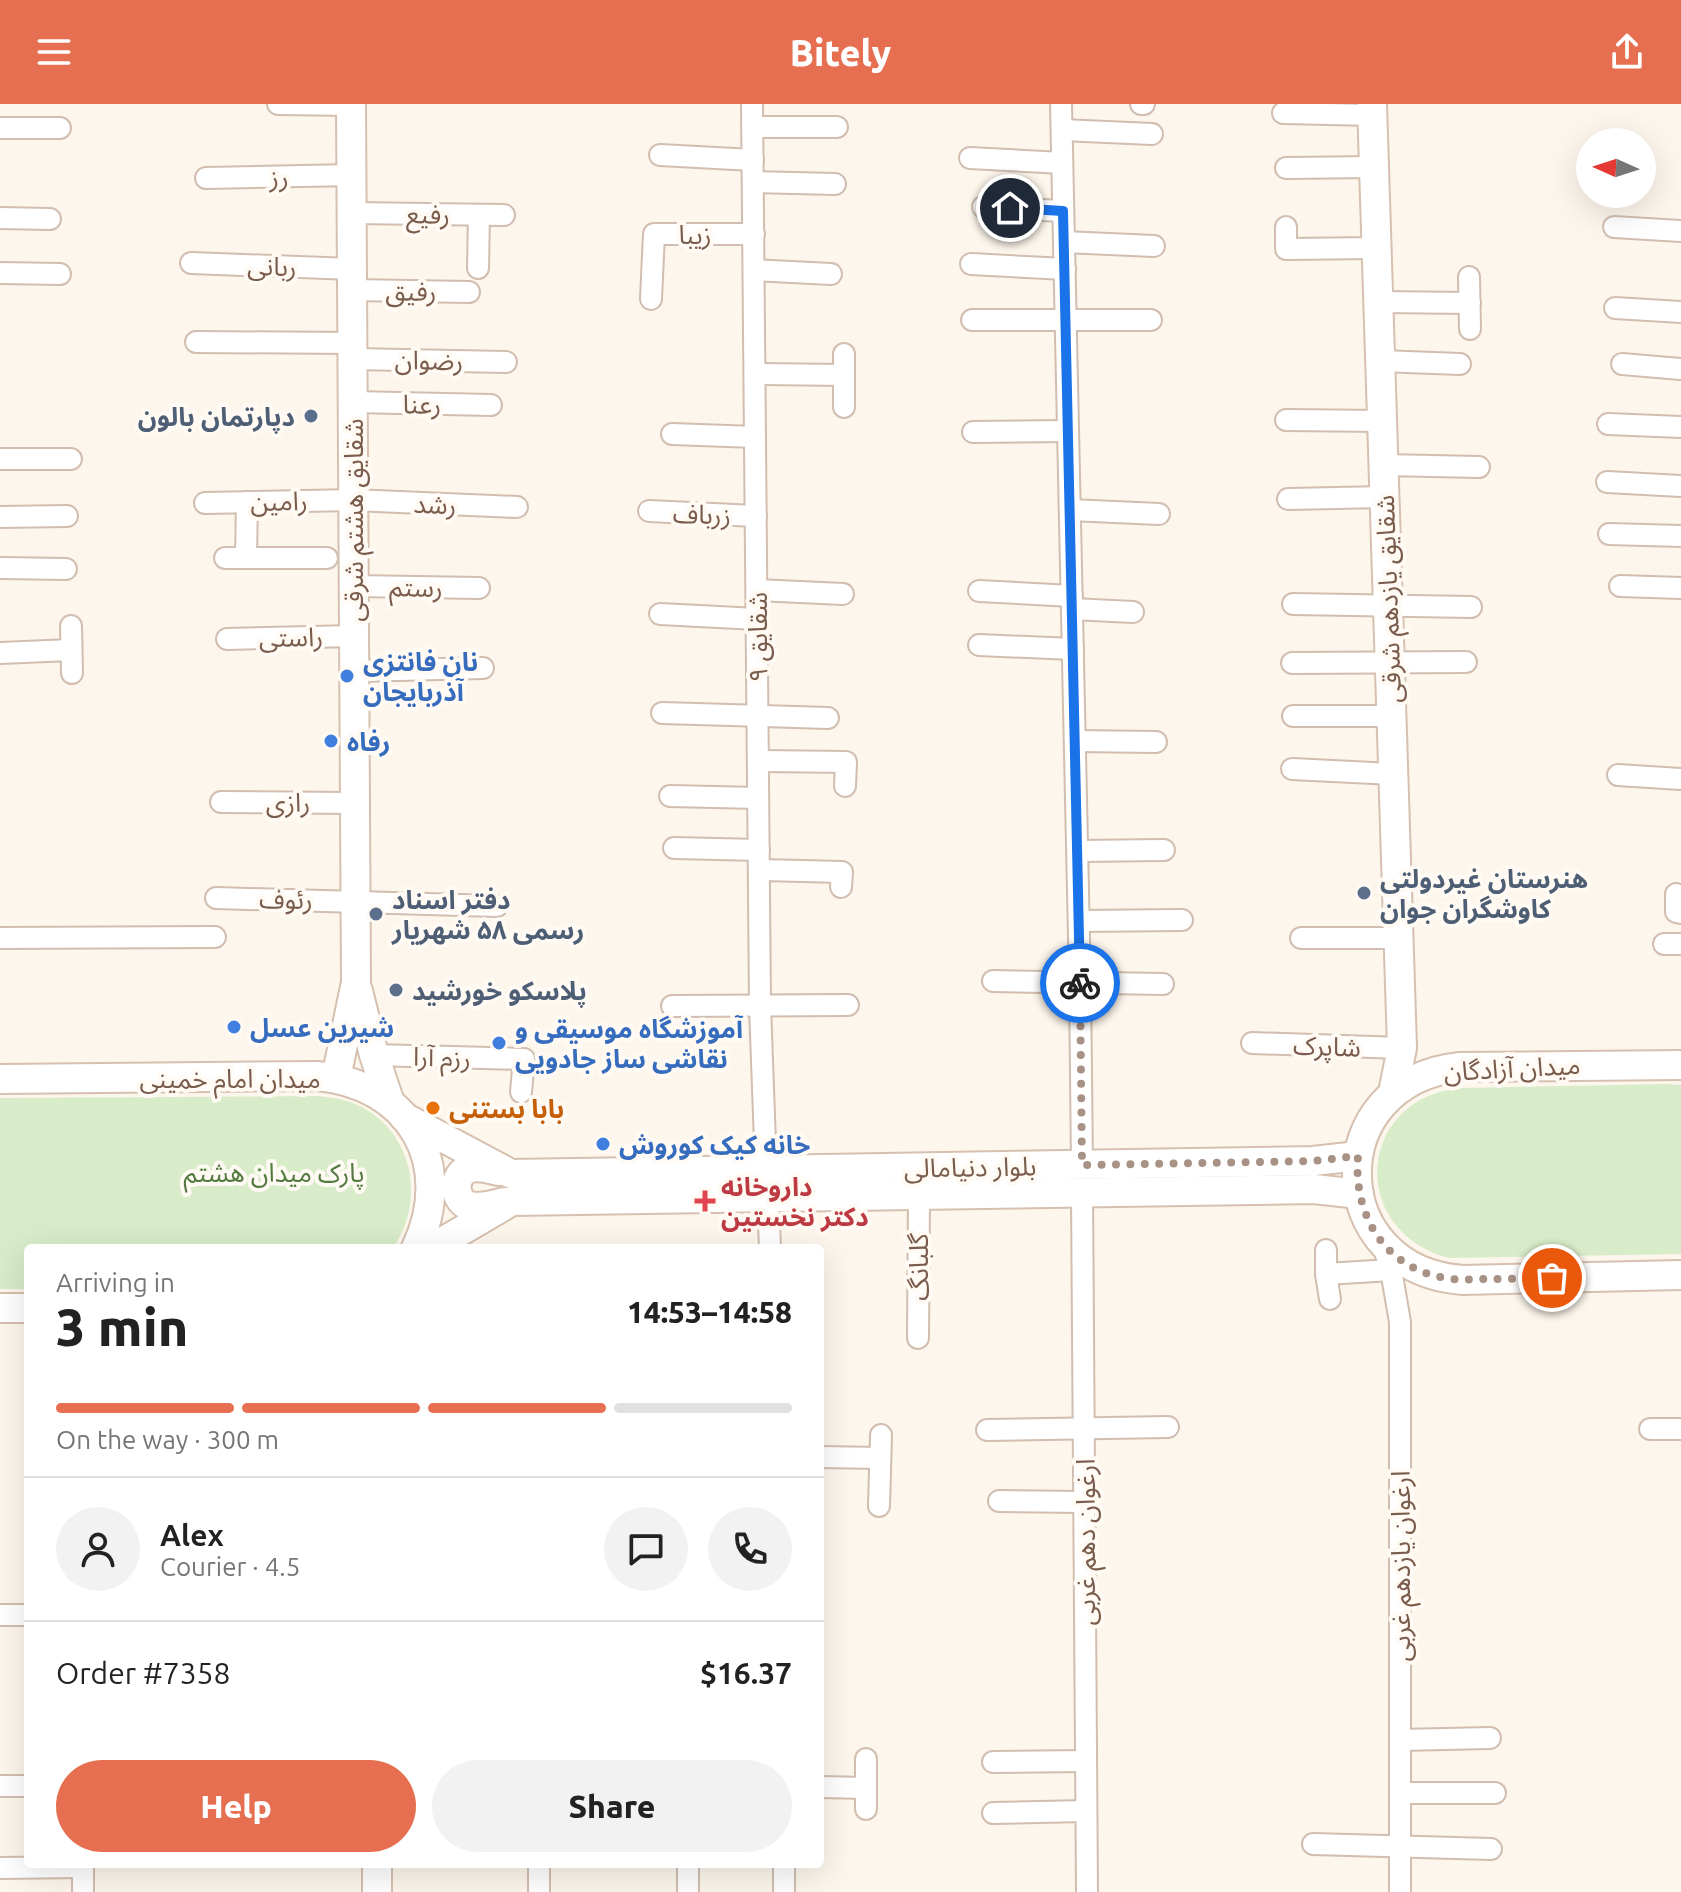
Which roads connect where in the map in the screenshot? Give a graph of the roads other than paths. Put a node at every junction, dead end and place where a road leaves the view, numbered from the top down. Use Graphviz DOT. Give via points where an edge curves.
graph roads {
  1 [pos="278,104"];
  2 [pos="351,104"];
  3 [pos="735,104"];
  4 [pos="752,104"];
  5 [pos="1061,104"];
  6 [pos="1373,109"];
  7 [pos="1283,113"];
  8 [pos="753,127"];
  9 [pos="837,127"];
  10 [pos="0,128"];
  11 [pos="60,128"];
  12 [pos="1062,130"];
  13 [pos="1152,134"];
  14 [pos="660,155"];
  15 [pos="970,158"];
  16 [pos="753,160"];
  17 [pos="1062,163"];
  18 [pos="1374,167"];
  19 [pos="1286,168"];
  20 [pos="351,175"];
  21 [pos="206,178"];
  22 [pos="753,182"];
  23 [pos="835,184"];
  24 [pos="983,207"];
  25 [pos="1063,211"];
  26 [pos="352,213"];
  27 [pos="479,215"];
  28 [pos="504,215"];
  29 [pos="0,218"];
  30 [pos="50,219"];
  31 [pos="1286,227"];
  32 [pos="1614,227"];
  33 [pos="1681,231"];
  34 [pos="754,234"];
  35 [pos="1064,242"];
  36 [pos="1154,246"];
  37 [pos="1377,248"];
  38 [pos="191,263"];
  39 [pos="971,264"];
  40 [pos="478,268"];
  41 [pos="1065,269"];
  42 [pos="754,270"];
  43 [pos="0,273"];
  44 [pos="60,274"];
  45 [pos="831,274"];
  46 [pos="1469,277"];
  47 [pos="352,280"];
  48 [pos="469,292"];
  49 [pos="651,299"];
  50 [pos="1379,302"];
  51 [pos="1470,303"];
  52 [pos="1615,308"];
  53 [pos="1681,312"];
  54 [pos="972,320"];
  55 [pos="1066,320"];
  56 [pos="1151,320"];
  57 [pos="1470,329"];
  58 [pos="196,342"];
  59 [pos="353,351"];
  60 [pos="844,354"];
  61 [pos="1380,361"];
  62 [pos="506,362"];
  63 [pos="1460,364"];
  64 [pos="1622,364"];
  65 [pos="1681,369"];
  66 [pos="755,374"];
  67 [pos="844,375"];
  68 [pos="353,402"];
  69 [pos="491,405"];
  70 [pos="844,407"];
  71 [pos="1286,420"];
  72 [pos="1382,421"];
  73 [pos="1608,424"];
  74 [pos="1681,427"];
  75 [pos="1068,431"];
  76 [pos="973,432"];
  77 [pos="672,434"];
  78 [pos="755,437"];
  79 [pos="0,459"];
  80 [pos="71,459"];
  81 [pos="1384,465"];
  82 [pos="1479,467"];
  83 [pos="1607,482"];
  84 [pos="1681,486"];
  85 [pos="1385,497"];
  86 [pos="1288,499"];
  87 [pos="353,500"];
  88 [pos="247,502"];
  89 [pos="205,503"];
  90 [pos="517,507"];
  91 [pos="1070,510"];
  92 [pos="649,511"];
  93 [pos="1159,514"];
  94 [pos="67,516"];
  95 [pos="756,516"];
  96 [pos="0,517"];
  97 [pos="1609,534"];
  98 [pos="1681,536"];
  99 [pos="225,558"];
  100 [pos="246,558"];
  101 [pos="327,558"];
  102 [pos="0,568"];
  103 [pos="66,569"];
  104 [pos="354,586"];
  105 [pos="1620,586"];
  106 [pos="479,588"];
  107 [pos="1681,588"];
  108 [pos="757,590"];
  109 [pos="979,591"];
  110 [pos="843,594"];
  111 [pos="1072,603"];
  112 [pos="1293,604"];
  113 [pos="1388,605"];
  114 [pos="1471,607"];
  115 [pos="1133,612"];
  116 [pos="660,614"];
  117 [pos="757,619"];
  118 [pos="71,626"];
  119 [pos="354,636"];
  120 [pos="227,639"];
  121 [pos="979,645"];
  122 [pos="1073,649"];
  123 [pos="71,650"];
  124 [pos="0,653"];
  125 [pos="1466,662"];
  126 [pos="1292,663"];
  127 [pos="1390,663"];
  128 [pos="483,668"];
  129 [pos="354,671"];
  130 [pos="72,673"];
  131 [pos="662,713"];
  132 [pos="757,715"];
  133 [pos="1293,716"];
  134 [pos="1392,716"];
  135 [pos="828,718"];
  136 [pos="1075,741"];
  137 [pos="1156,742"];
  138 [pos="758,761"];
  139 [pos="1292,769"];
  140 [pos="1393,774"];
  141 [pos="1618,775"];
  142 [pos="1681,779"];
  143 [pos="845,786"];
  144 [pos="670,796"];
  145 [pos="758,798"];
  146 [pos="221,802"];
  147 [pos="355,803"];
  148 [pos="674,848"];
  149 [pos="1164,850"];
  150 [pos="1078,851"];
  151 [pos="759,860"];
  152 [pos="841,887"];
  153 [pos="216,898"];
  154 [pos="355,901"];
  155 [pos="497,906"];
  156 [pos="1182,920"];
  157 [pos="1079,921"];
  158 [pos="215,937"];
  159 [pos="0,938"];
  160 [pos="1301,938"];
  161 [pos="1399,938"];
  162 [pos="993,981"];
  163 [pos="356,982"];
  164 [pos="1080,984"];
  165 [pos="1163,984"];
  166 [pos="848,1005"];
  167 [pos="672,1006"];
  168 [pos="760,1006"];
  169 [pos="1252,1043"];
  170 [pos="1402,1048"];
  171 [pos="374,1055"];
  172 [pos="1681,1065"];
  173 [pos="336,1078"];
  174 [pos="0,1079"];
  175 [pos="521,1092"];
  176 [pos="1393,1093"];
  177 [pos="397,1110"];
  178 [pos="1358,1156"];
  179 [pos="1082,1178"];
  180 [pos="767,1184"];
  181 [pos="512,1187"];
  182 [pos="1359,1194"];
  183 [pos="919,1195"];
  184 [pos="1382,1243"];
  185 [pos="418,1244"];
  186 [pos="437,1244"];
  187 [pos="770,1244"];
  188 [pos="1326,1250"];
  189 [pos="1391,1270"];
  190 [pos="1326,1274"];
  191 [pos="1681,1275"];
  192 [pos="1330,1299"];
  193 [pos="0,1308"];
  194 [pos="24,1308"];
  195 [pos="918,1338"];
  196 [pos="1168,1427"];
  197 [pos="1084,1428"];
  198 [pos="1650,1429"];
  199 [pos="1681,1429"];
  200 [pos="987,1430"];
  201 [pos="881,1435"];
  202 [pos="824,1457"];
  203 [pos="880,1458"];
  204 [pos="999,1501"];
  205 [pos="1084,1502"];
  206 [pos="879,1506"];
  207 [pos="0,1615"];
  208 [pos="24,1615"];
  209 [pos="1490,1738"];
  210 [pos="1400,1740"];
  211 [pos="866,1759"];
  212 [pos="1086,1761"];
  213 [pos="993,1762"];
  214 [pos="0,1786"];
  215 [pos="24,1786"];
  216 [pos="824,1787"];
  217 [pos="866,1788"];
  218 [pos="1400,1793"];
  219 [pos="1495,1793"];
  220 [pos="866,1809"];
  221 [pos="1086,1811"];
  222 [pos="993,1813"];
  223 [pos="1313,1844"];
  224 [pos="1400,1846"];
  225 [pos="1491,1849"];
  226 [pos="24,1867"];
  227 [pos="0,1868"];
  228 [pos="83,1868"];
  229 [pos="377,1868"];
  230 [pos="539,1868"];
  231 [pos="688,1868"];
  232 [pos="784,1868"];
  233 [pos="83,1890"];
  234 [pos="377,1892"];
  235 [pos="539,1892"];
  236 [pos="688,1892"];
  237 [pos="784,1892"];
  238 [pos="1087,1892"];
  239 [pos="1400,1892"];
  1 -- 2 [label="street"];
  2 -- 20 [label="main road, شقایق هشتم شرقی"];
  3 -- 4 [label="street"];
  4 -- 8 [label="street, شقایق ۹"];
  5 -- 12 [label="street, ارغوان دهم غربی"];
  6 -- 7 [label="street"];
  6 -- 18 [label="main road, شقایق یازدهم شرقی"];
  8 -- 9 [label="street"];
  8 -- 16 [label="street, شقایق ۹"];
  10 -- 11 [label="street"];
  12 -- 13 [label="street"];
  12 -- 17 [label="street, ارغوان دهم غربی"];
  14 -- 16 [label="street"];
  15 -- 17 [label="street"];
  16 -- 22 [label="street, شقایق ۹"];
  17 -- 25 [label="street, ارغوان دهم غربی"];
  18 -- 19 [label="street"];
  18 -- 37 [label="main road, شقایق یازدهم شرقی"];
  20 -- 21 [label="street, رز"];
  20 -- 26 [label="main road, شقایق هشتم شرقی"];
  22 -- 23 [label="street"];
  22 -- 34 [label="street, شقایق ۹"];
  24 -- 25 [label="street"];
  25 -- 35 [label="street, ارغوان دهم غربی"];
  26 -- 27 [label="street, رفیع"];
  26 -- 47 [label="main road, شقایق هشتم شرقی"];
  27 -- 28 [label="street, رفیع"];
  27 -- 40 [label="street"];
  29 -- 30 [label="street"];
  31 -- 37 [label="street" via="1286,249"];
  32 -- 33 [label="street"];
  34 -- 42 [label="street, شقایق ۹"];
  34 -- 49 [label="street, زیبا" via="654,234"];
  35 -- 36 [label="street"];
  35 -- 41 [label="street, ارغوان دهم غربی"];
  37 -- 50 [label="main road, شقایق یازدهم شرقی"];
  38 -- 47 [label="street, ربانی"];
  39 -- 41 [label="street"];
  41 -- 55 [label="street, ارغوان دهم غربی"];
  42 -- 45 [label="street"];
  42 -- 66 [label="street, شقایق ۹"];
  43 -- 44 [label="street"];
  46 -- 51 [label="street"];
  47 -- 48 [label="street, رفیق"];
  47 -- 59 [label="main road, شقایق هشتم شرقی"];
  50 -- 51 [label="street"];
  50 -- 61 [label="main road, شقایق یازدهم شرقی"];
  51 -- 57 [label="street"];
  52 -- 53 [label="street"];
  54 -- 55 [label="street"];
  55 -- 56 [label="street"];
  55 -- 75 [label="street, ارغوان دهم غربی"];
  58 -- 59 [label="street, رضوان"];
  59 -- 62 [label="street, رضوان"];
  59 -- 68 [label="main road, شقایق هشتم شرقی"];
  60 -- 67 [label="street"];
  61 -- 63 [label="street"];
  61 -- 72 [label="main road, شقایق یازدهم شرقی"];
  64 -- 65 [label="street"];
  66 -- 67 [label="street"];
  66 -- 78 [label="street, شقایق ۹"];
  67 -- 70 [label="street"];
  68 -- 69 [label="street, رعنا"];
  68 -- 87 [label="main road, شقایق هشتم شرقی"];
  71 -- 72 [label="street"];
  72 -- 81 [label="main road, شقایق یازدهم شرقی"];
  73 -- 74 [label="street"];
  75 -- 76 [label="street"];
  75 -- 91 [label="street, ارغوان دهم غربی"];
  77 -- 78 [label="street"];
  78 -- 95 [label="street, شقایق ۹"];
  79 -- 80 [label="street"];
  81 -- 82 [label="street"];
  81 -- 85 [label="main road, شقایق یازدهم شرقی"];
  83 -- 84 [label="street"];
  85 -- 86 [label="street"];
  85 -- 113 [label="main road, شقایق یازدهم شرقی"];
  87 -- 88 [label="street, رامین"];
  87 -- 90 [label="street, رشد"];
  87 -- 104 [label="main road, شقایق هشتم شرقی"];
  88 -- 89 [label="street, رامین"];
  88 -- 100 [label="street"];
  91 -- 93 [label="street"];
  91 -- 111 [label="street, ارغوان دهم غربی"];
  92 -- 95 [label="street, زرباف"];
  94 -- 96 [label="street"];
  95 -- 108 [label="street, شقایق ۹"];
  97 -- 98 [label="street"];
  99 -- 100 [label="street"];
  100 -- 101 [label="street"];
  102 -- 103 [label="street"];
  104 -- 106 [label="street, رستم"];
  104 -- 119 [label="main road, شقایق هشتم شرقی"];
  105 -- 107 [label="street"];
  108 -- 110 [label="street"];
  108 -- 117 [label="street, شقایق ۹"];
  109 -- 111 [label="street"];
  111 -- 115 [label="street"];
  111 -- 122 [label="street, ارغوان دهم غربی"];
  112 -- 113 [label="street"];
  113 -- 114 [label="street"];
  113 -- 127 [label="main road, شقایق یازدهم شرقی"];
  116 -- 117 [label="street"];
  117 -- 132 [label="street, شقایق ۹"];
  118 -- 123 [label="street"];
  119 -- 120 [label="street, راستی"];
  119 -- 129 [label="main road, شقایق هشتم شرقی"];
  121 -- 122 [label="street"];
  122 -- 136 [label="street, ارغوان دهم غربی"];
  123 -- 124 [label="street"];
  123 -- 130 [label="street"];
  125 -- 127 [label="street"];
  126 -- 127 [label="street"];
  127 -- 134 [label="main road, شقایق یازدهم شرقی"];
  128 -- 129 [label="street"];
  129 -- 147 [label="main road, شقایق هشتم شرقی"];
  131 -- 132 [label="street"];
  132 -- 135 [label="street"];
  132 -- 138 [label="street, شقایق ۹"];
  133 -- 134 [label="street"];
  134 -- 140 [label="main road, شقایق یازدهم شرقی"];
  136 -- 137 [label="street"];
  136 -- 150 [label="street, ارغوان دهم غربی"];
  138 -- 143 [label="street" via="846,762"];
  138 -- 145 [label="street, شقایق ۹"];
  139 -- 140 [label="street"];
  140 -- 161 [label="main road, شقایق یازدهم شرقی"];
  141 -- 142 [label="street"];
  144 -- 145 [label="street"];
  145 -- 151 [label="street, شقایق ۹"];
  146 -- 147 [label="street, رازی"];
  147 -- 154 [label="main road, شقایق هشتم شرقی"];
  148 -- 151 [label="street"];
  149 -- 150 [label="street"];
  150 -- 157 [label="street, ارغوان دهم غربی"];
  151 -- 152 [label="street" via="842,872"];
  151 -- 168 [label="street, شقایق ۹"];
  153 -- 154 [label="street, رئوف"];
  154 -- 155 [label="street, رئوف"];
  154 -- 163 [label="main road, شقایق هشتم شرقی"];
  156 -- 157 [label="street"];
  157 -- 164 [label="street, ارغوان دهم غربی"];
  158 -- 159 [label="street"];
  160 -- 161 [label="street"];
  161 -- 170 [label="main road, شقایق یازدهم شرقی"];
  162 -- 164 [label="street"];
  163 -- 171 [label="main road, شقایق هشتم شرقی"];
  163 -- 173 [label="main road, شقایق هشتم شرقی"];
  164 -- 165 [label="street"];
  164 -- 179 [label="street, ارغوان دهم غربی"];
  166 -- 168 [label="street"];
  167 -- 168 [label="street"];
  168 -- 180 [label="street, شقایق ۹"];
  169 -- 170 [label="street, شاپرک"];
  170 -- 176 [label="main road, شقایق یازدهم شرقی"];
  171 -- 175 [label="street, رزم آرا" via="524,1059"];
  171 -- 177 [label="main road, شقایق هشتم شرقی"];
  172 -- 176 [label="main road, میدان آزادگان" via="1451,1068 1425,1074"];
  173 -- 174 [label="main road, میدان امام خمینی"];
  173 -- 177 [label="main road, میدان امام خمینی" via="374,1091"];
  176 -- 178 [label="main road, میدان آزادگان" via="1370,1122"];
  177 -- 181 [label="main road, بلوار دنیامالی"];
  177 -- 185 [label="main road, میدان امام خمینی" via="416,1133 429,1170 430,1210"];
  178 -- 179 [label="main road, بلوار دنیامالی"];
  178 -- 182 [label="main road, میدان آزادگان"];
  179 -- 180 [label="main road, بلوار دنیامالی"];
  179 -- 182 [label="main road, بلوار دنیامالی"];
  179 -- 183 [label="main road, بلوار دنیامالی"];
  179 -- 197 [label="street, ارغوان دهم غربی"];
  180 -- 181 [label="main road, بلوار دنیامالی"];
  180 -- 183 [label="main road, بلوار دنیامالی"];
  180 -- 187 [label="street, شقایق ۹"];
  181 -- 186 [label="main road, بلوار دنیامالی"];
  182 -- 184 [label="main road, میدان آزادگان"];
  183 -- 195 [label="street, گلبانگ"];
  184 -- 189 [label="street, ارغوان یازدهم غربی"];
  184 -- 191 [label="main road, میدان آزادگان" via="1411,1266 1446,1278"];
  188 -- 190 [label="street"];
  189 -- 190 [label="street"];
  189 -- 210 [label="street, ارغوان یازدهم غربی" via="1400,1322"];
  190 -- 192 [label="street"];
  193 -- 194 [label="main road"];
  196 -- 197 [label="street"];
  197 -- 200 [label="street"];
  197 -- 205 [label="street, ارغوان دهم غربی"];
  198 -- 199 [label="street"];
  201 -- 203 [label="street"];
  202 -- 203 [label="street"];
  203 -- 206 [label="street"];
  204 -- 205 [label="street"];
  205 -- 212 [label="street, ارغوان دهم غربی"];
  207 -- 208 [label="street"];
  209 -- 210 [label="street"];
  210 -- 218 [label="street, ارغوان یازدهم غربی"];
  211 -- 217 [label="street"];
  212 -- 213 [label="street"];
  212 -- 221 [label="street, ارغوان دهم غربی"];
  214 -- 215 [label="street"];
  216 -- 217 [label="street"];
  217 -- 220 [label="street"];
  218 -- 219 [label="street"];
  218 -- 224 [label="street, ارغوان یازدهم غربی"];
  221 -- 222 [label="street"];
  221 -- 238 [label="street, ارغوان دهم غربی"];
  223 -- 224 [label="street"];
  224 -- 225 [label="street"];
  224 -- 239 [label="street, ارغوان یازدهم غربی"];
  226 -- 227 [label="street"];
  228 -- 233 [label="street"];
  229 -- 234 [label="main road"];
  230 -- 235 [label="street"];
  231 -- 236 [label="street"];
  232 -- 237 [label="street"];
}
